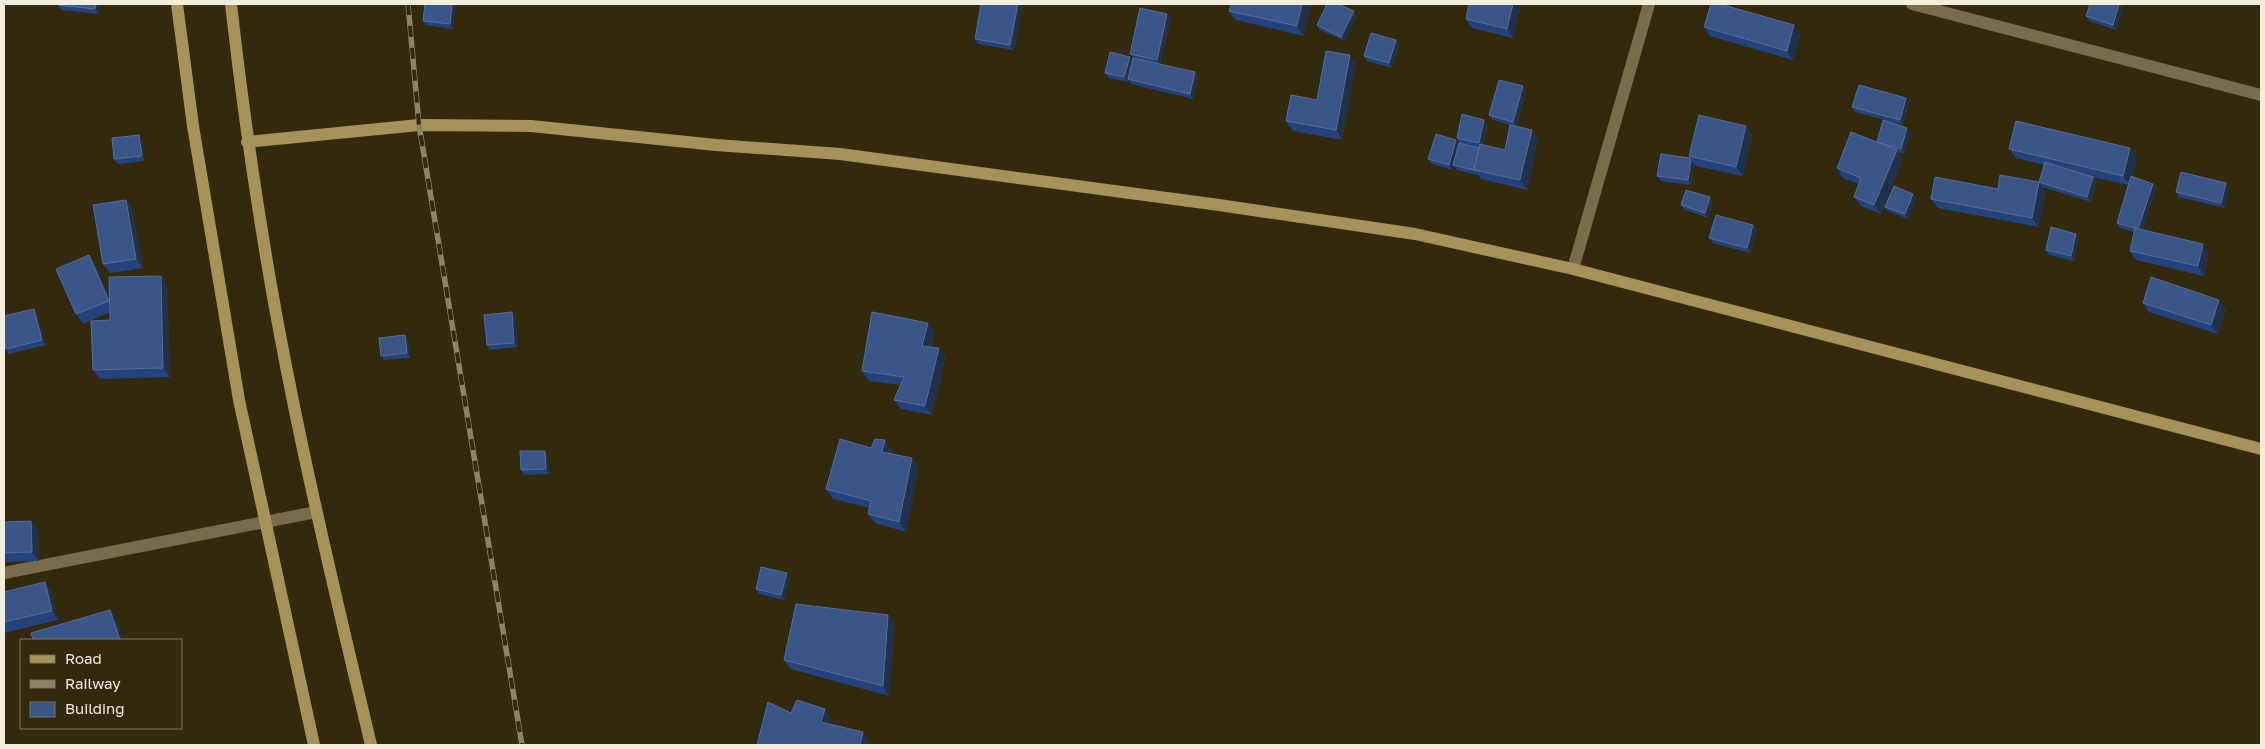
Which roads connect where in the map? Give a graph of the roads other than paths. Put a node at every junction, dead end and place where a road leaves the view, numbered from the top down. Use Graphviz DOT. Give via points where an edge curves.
graph roads {
  1 [pos="177,4"];
  2 [pos="231,4"];
  3 [pos="1650,4"];
  4 [pos="1912,4"];
  5 [pos="2261,95"];
  6 [pos="247,142"];
  7 [pos="1573,269"];
  8 [pos="2261,449"];
  9 [pos="316,512"];
  10 [pos="264,523"];
  11 [pos="4,573"];
  12 [pos="314,745"];
  13 [pos="371,745"];
  1 -- 10 [label="street" via="193,126 239,400"];
  2 -- 6 [label="street"];
  3 -- 7 [label="street"];
  4 -- 5 [label="street"];
  6 -- 7 [label="street" via="418,125 531,126 840,154 1415,234"];
  6 -- 9 [label="street" via="292,399"];
  7 -- 8 [label="street"];
  9 -- 10 [label="street"];
  9 -- 13 [label="street"];
  10 -- 11 [label="street"];
  10 -- 12 [label="street"];
}
